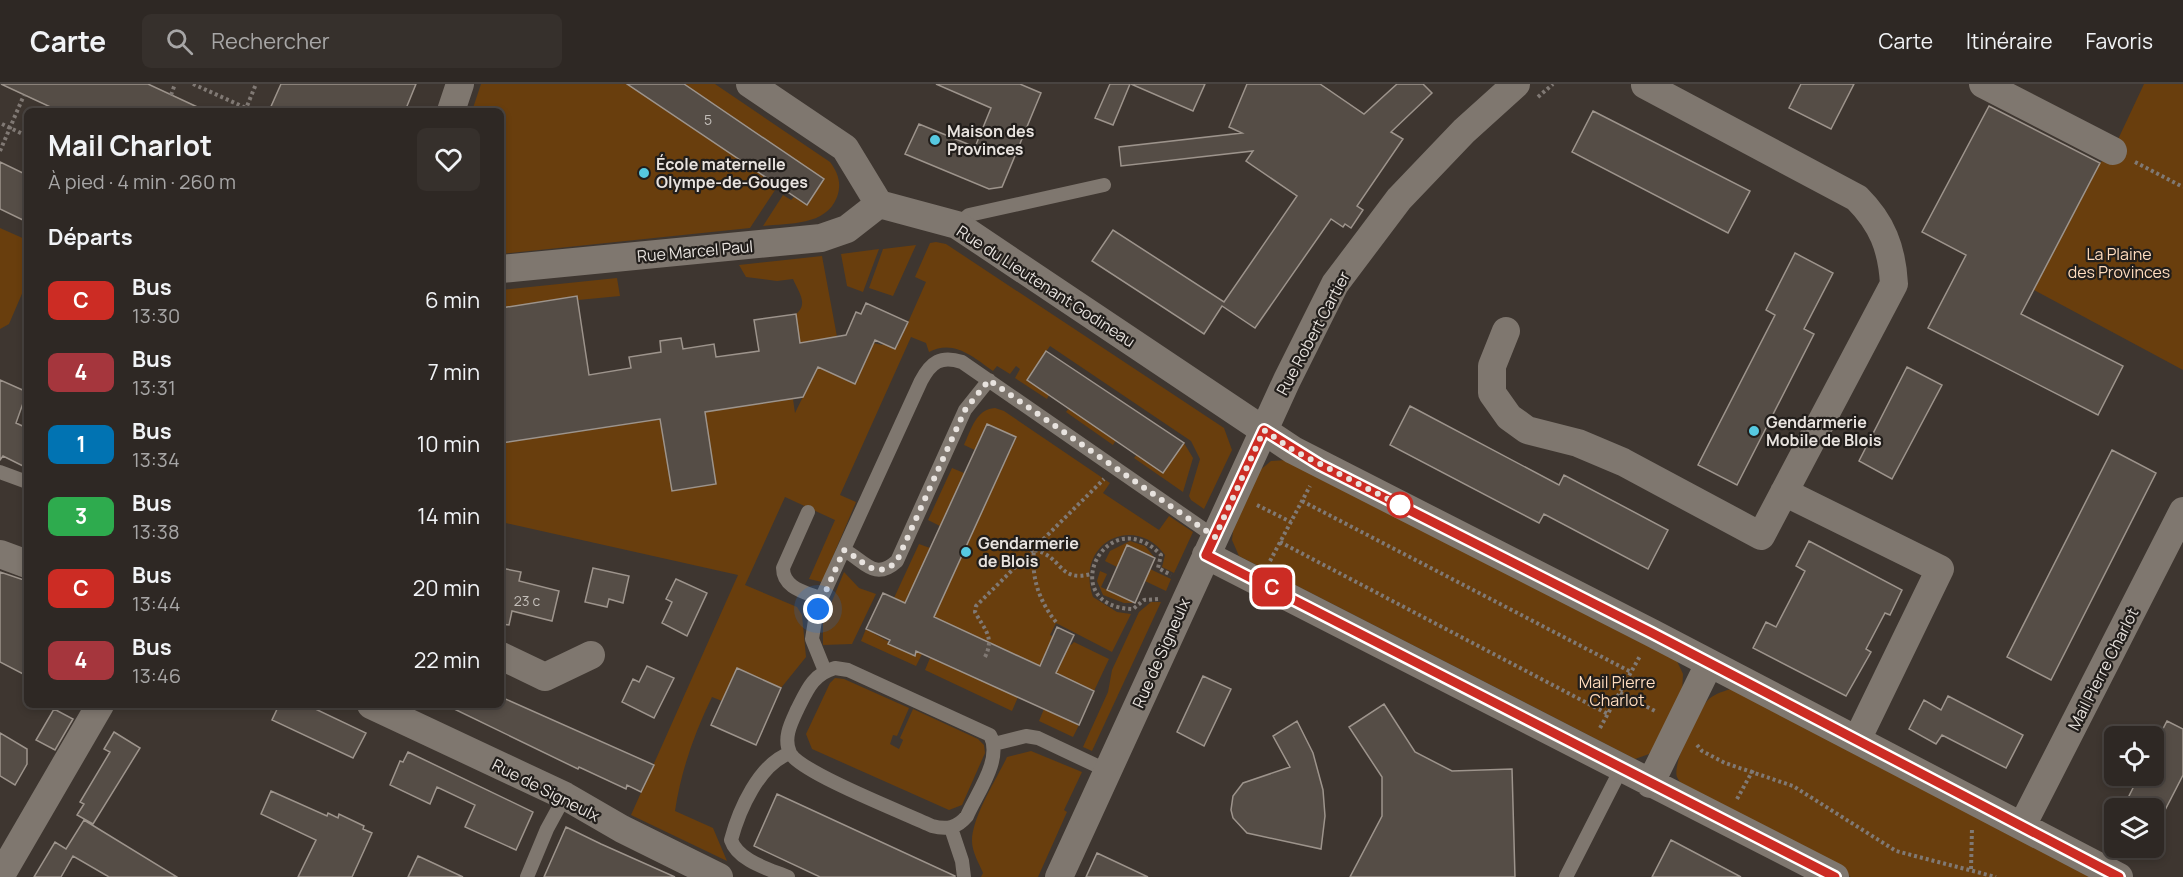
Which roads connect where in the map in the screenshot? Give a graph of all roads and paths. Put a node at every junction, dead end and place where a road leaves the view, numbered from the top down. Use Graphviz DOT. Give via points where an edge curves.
graph roads {
  1 [pos="175,84"];
  2 [pos="193,84"];
  3 [pos="256,84"];
  4 [pos="460,84"];
  5 [pos="750,84"];
  6 [pos="1553,84"];
  7 [pos="1983,84"];
  8 [pos="1645,85"];
  9 [pos="1524,93"];
  10 [pos="24,95"];
  11 [pos="171,95"];
  12 [pos="242,108"];
  13 [pos="247,108"];
  14 [pos="452,108"];
  15 [pos="2,124"];
  16 [pos="10,127"];
  17 [pos="24,134"];
  18 [pos="2113,151"];
  19 [pos="0,152"];
  20 [pos="1104,185"];
  21 [pos="2183,187"];
  22 [pos="879,204"];
  23 [pos="957,225"];
  24 [pos="504,269"];
  25 [pos="1506,331"];
  26 [pos="989,380"];
  27 [pos="1264,430"];
  28 [pos="1114,466"];
  29 [pos="0,472"];
  30 [pos="1313,479"];
  31 [pos="24,481"];
  32 [pos="1784,492"];
  33 [pos="1235,494"];
  34 [pos="1302,501"];
  35 [pos="2183,511"];
  36 [pos="808,512"];
  37 [pos="1291,522"];
  38 [pos="1280,542"];
  39 [pos="1211,546"];
  40 [pos="844,550"];
  41 [pos="1034,550"];
  42 [pos="0,554"];
  43 [pos="24,563"];
  44 [pos="1267,566"];
  45 [pos="1091,574"];
  46 [pos="1173,576"];
  47 [pos="1164,595"];
  48 [pos="822,599"];
  49 [pos="1056,622"];
  50 [pos="1642,652"];
  51 [pos="591,655"];
  52 [pos="504,657"];
  53 [pos="985,657"];
  54 [pos="1709,664"];
  55 [pos="825,671"];
  56 [pos="1631,672"];
  57 [pos="1620,693"];
  58 [pos="98,708"];
  59 [pos="377,708"];
  60 [pos="1608,714"];
  61 [pos="1661,714"];
  62 [pos="1597,734"];
  63 [pos="1857,740"];
  64 [pos="1695,743"];
  65 [pos="994,744"];
  66 [pos="790,753"];
  67 [pos="1621,769"];
  68 [pos="1753,770"];
  69 [pos="1108,771"];
  70 [pos="1650,784"];
  71 [pos="565,796"];
  72 [pos="1736,800"];
  73 [pos="1975,823"];
  74 [pos="2022,826"];
  75 [pos="951,828"];
  76 [pos="1971,870"];
  77 [pos="0,877"];
  78 [pos="527,877"];
  79 [pos="719,877"];
  80 [pos="788,877"];
  81 [pos="964,877"];
  82 [pos="1059,877"];
  83 [pos="1566,877"];
  84 [pos="1834,877"];
  85 [pos="1996,877"];
  86 [pos="2119,877"];
  1 -- 11 [label="path"];
  2 -- 12 [label="path"];
  3 -- 13 [label="path"];
  4 -- 14 [label="street"];
  5 -- 22 [label="street" via="844,148"];
  6 -- 9 [label="path"];
  7 -- 18 [label="street"];
  8 -- 32 [label="street" via="1857,198 1886,237 1894,284"];
  9 -- 27 [label="street, Rue Robert Cartier" via="1464,131 1399,199 1335,284"];
  10 -- 16 [label="path"];
  15 -- 16 [label="path"];
  16 -- 17 [label="path"];
  16 -- 19 [label="path"];
  18 -- 21 [label="path"];
  20 -- 23 [label="lane" via="969,215"];
  22 -- 23 [label="street, Rue du Lieutenant Godineau"];
  22 -- 24 [label="street, Rue Marcel Paul" via="847,229 820,238"];
  23 -- 27 [label="street, Rue du Lieutenant Godineau"];
  25 -- 32 [label="street" via="1492,366 1492,393 1509,417 1527,430 1578,443 1623,462 1761,536"];
  26 -- 28 [label="lane"];
  26 -- 40 [label="lane" via="965,410 897,561 880,571"];
  26 -- 40 [label="lane" via="952,358 932,363"];
  27 -- 33 [label="street, Rue de Signeulx"];
  27 -- 54 [label="street" via="1320,465"];
  28 -- 39 [label="lane"];
  28 -- 41 [label="path"];
  29 -- 31 [label="lane"];
  30 -- 34 [label="path"];
  32 -- 63 [label="street" via="1940,569"];
  33 -- 37 [label="path"];
  33 -- 39 [label="street, Rue de Signeulx"];
  34 -- 37 [label="path"];
  34 -- 56 [label="path"];
  35 -- 74 [label="street, Mail Pierre Charlot"];
  36 -- 48 [label="lane" via="783,568 783,577 789,585"];
  37 -- 38 [label="path"];
  38 -- 44 [label="path"];
  38 -- 60 [label="path"];
  39 -- 67 [label="street"];
  39 -- 69 [label="street, Rue de Signeulx"];
  40 -- 48 [label="lane"];
  41 -- 45 [label="path" via="1046,552 1068,575"];
  41 -- 49 [label="path" via="1032,568 1038,591"];
  41 -- 53 [label="path" via="976,606 975,612 990,641"];
  42 -- 43 [label="street"];
  45 -- 46 [label="path" via="1097,555 1109,544 1136,538 1161,555 1158,568"];
  45 -- 47 [label="path" via="1100,598 1120,609 1133,609 1144,600 1157,600"];
  48 -- 55 [label="lane" via="813,622 812,639"];
  50 -- 56 [label="path"];
  51 -- 52 [label="street" via="545,677"];
  54 -- 63 [label="street"];
  54 -- 70 [label="street"];
  55 -- 65 [label="lane" via="848,670 982,730"];
  55 -- 66 [label="lane" via="808,687 789,727"];
  56 -- 57 [label="path"];
  57 -- 60 [label="path"];
  57 -- 61 [label="path"];
  58 -- 77 [label="street"];
  59 -- 71 [label="street, Rue de Signeulx"];
  60 -- 62 [label="path"];
  63 -- 74 [label="street"];
  64 -- 68 [label="path" via="1725,763"];
  65 -- 69 [label="lane" via="1026,736 1038,738"];
  65 -- 75 [label="lane" via="993,758 967,816"];
  66 -- 75 [label="lane" via="810,770 932,826"];
  66 -- 80 [label="lane" via="777,758 760,777 731,840 741,855"];
  67 -- 70 [label="street"];
  67 -- 83 [label="lane"];
  68 -- 72 [label="path"];
  68 -- 76 [label="path" via="1793,786 1896,851"];
  69 -- 82 [label="street, Rue de Signeulx"];
  70 -- 84 [label="street"];
  71 -- 78 [label="lane"];
  71 -- 79 [label="street, Rue de Signeulx" via="622,830"];
  73 -- 76 [label="path" via="1970,831"];
  74 -- 86 [label="street"];
  75 -- 81 [label="lane"];
  76 -- 85 [label="path"];
}
